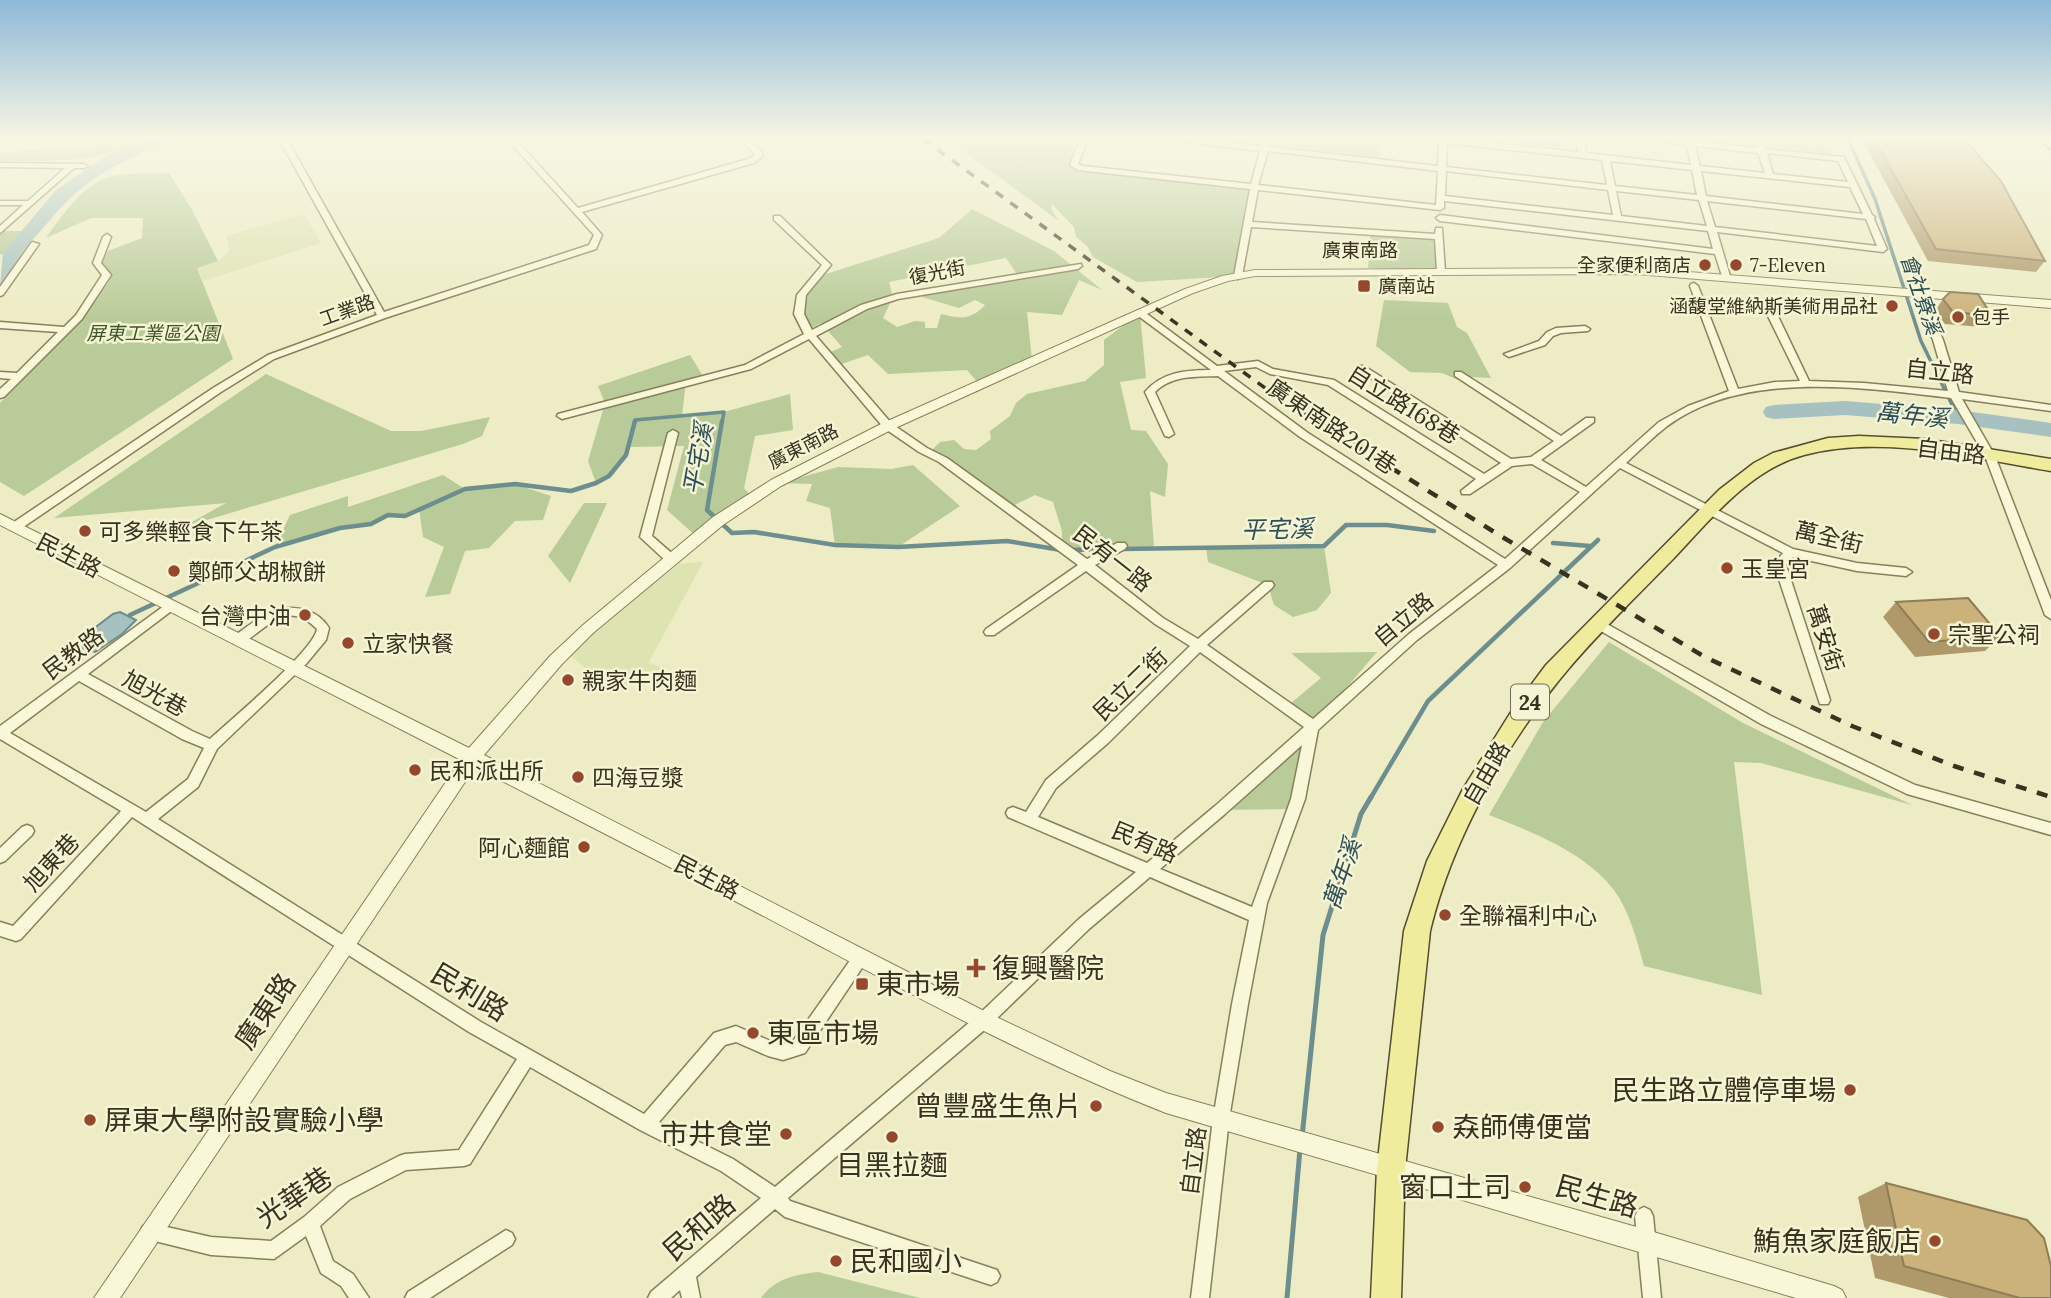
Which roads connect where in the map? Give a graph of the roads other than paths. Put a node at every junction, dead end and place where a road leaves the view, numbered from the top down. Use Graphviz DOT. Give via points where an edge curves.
graph roads {
  1 [pos="32,200"];
  2 [pos="317,200"];
  3 [pos="567,200"];
  4 [pos="618,200"];
  5 [pos="1252,200"];
  6 [pos="1400,200"];
  7 [pos="1440,200"];
  8 [pos="1613,200"];
  9 [pos="1703,200"];
  10 [pos="1724,200"];
  11 [pos="1861,200"];
  12 [pos="0,203"];
  13 [pos="28,203"];
  14 [pos="1440,203"];
  15 [pos="578,211"];
  16 [pos="1871,217"];
  17 [pos="778,218"];
  18 [pos="1440,218"];
  19 [pos="1618,220"];
  20 [pos="1248,225"];
  21 [pos="0,230"];
  22 [pos="1712,230"];
  23 [pos="107,237"];
  24 [pos="1438,237"];
  25 [pos="35,244"];
  26 [pos="1719,252"];
  27 [pos="1078,266"];
  28 [pos="1441,271"];
  29 [pos="1238,276"];
  30 [pos="1726,276"];
  31 [pos="1693,286"];
  32 [pos="0,292"];
  33 [pos="1908,293"];
  34 [pos="2051,304"];
  35 [pos="1769,308"];
  36 [pos="1140,313"];
  37 [pos="382,316"];
  38 [pos="0,325"];
  39 [pos="1585,329"];
  40 [pos="67,330"];
  41 [pos="809,334"];
  42 [pos="1508,354"];
  43 [pos="1361,368"];
  44 [pos="1218,371"];
  45 [pos="1458,374"];
  46 [pos="0,375"];
  47 [pos="20,376"];
  48 [pos="1805,382"];
  49 [pos="1734,391"];
  50 [pos="1954,394"];
  51 [pos="0,395"];
  52 [pos="2051,408"];
  53 [pos="562,416"];
  54 [pos="1590,420"];
  55 [pos="888,426"];
  56 [pos="673,433"];
  57 [pos="1169,434"];
  58 [pos="1562,441"];
  59 [pos="1990,456"];
  60 [pos="1534,460"];
  61 [pos="1509,463"];
  62 [pos="1618,463"];
  63 [pos="2051,465"];
  64 [pos="1484,480"];
  65 [pos="1466,491"];
  66 [pos="1587,492"];
  67 [pos="1709,510"];
  68 [pos="0,519"];
  69 [pos="15,527"];
  70 [pos="1121,546"];
  71 [pos="1790,552"];
  72 [pos="671,559"];
  73 [pos="1086,565"];
  74 [pos="1506,565"];
  75 [pos="1906,572"];
  76 [pos="1268,585"];
  77 [pos="172,606"];
  78 [pos="2051,615"];
  79 [pos="1598,624"];
  80 [pos="990,632"];
  81 [pos="237,640"];
  82 [pos="1199,645"];
  83 [pos="295,669"];
  84 [pos="79,675"];
  85 [pos="1824,700"];
  86 [pos="1312,726"];
  87 [pos="0,733"];
  88 [pos="212,745"];
  89 [pos="472,757"];
  90 [pos="131,809"];
  91 [pos="1013,813"];
  92 [pos="147,819"];
  93 [pos="1029,819"];
  94 [pos="2051,829"];
  95 [pos="27,831"];
  96 [pos="0,857"];
  97 [pos="1150,869"];
  98 [pos="1257,916"];
  99 [pos="0,929"];
  100 [pos="344,946"];
  101 [pos="861,957"];
  102 [pos="983,1021"];
  103 [pos="528,1056"];
  104 [pos="1221,1119"];
  105 [pos="646,1124"];
  106 [pos="1391,1169"];
  107 [pos="775,1196"];
  108 [pos="1644,1216"];
  109 [pos="310,1223"];
  110 [pos="149,1232"];
  111 [pos="506,1238"];
  112 [pos="1647,1241"];
  113 [pos="686,1273"];
  114 [pos="991,1276"];
  115 [pos="106,1298"];
  116 [pos="359,1298"];
  117 [pos="414,1298"];
  118 [pos="657,1298"];
  119 [pos="691,1298"];
  120 [pos="1199,1298"];
  121 [pos="1387,1298"];
  122 [pos="1652,1298"];
  123 [pos="1834,1298"];
  1 -- 13 [label="street"];
  2 -- 37 [label="street"];
  3 -- 15 [label="street, 工業路"];
  4 -- 15 [label="street"];
  5 -- 20 [label="street"];
  6 -- 14 [label="street"];
  7 -- 14 [label="street"];
  8 -- 19 [label="street"];
  9 -- 22 [label="street"];
  10 -- 16 [label="street"];
  11 -- 16 [label="street"];
  12 -- 13 [label="street"];
  13 -- 21 [label="street"];
  14 -- 18 [label="street"];
  14 -- 19 [label="street"];
  15 -- 37 [label="street, 工業路" via="598,235 593,247"];
  16 -- 22 [label="street" via="1883,249"];
  17 -- 41 [label="street" via="827,265 802,295 799,314"];
  18 -- 24 [label="street"];
  18 -- 26 [label="street"];
  19 -- 22 [label="street"];
  20 -- 24 [label="street"];
  20 -- 29 [label="street"];
  22 -- 26 [label="street"];
  23 -- 40 [label="street" via="97,263 107,275"];
  24 -- 28 [label="street"];
  25 -- 32 [label="street"];
  26 -- 30 [label="street"];
  27 -- 41 [label="street, 復光街" via="897,297 864,307"];
  28 -- 29 [label="street, 廣東南路" via="1278,271"];
  28 -- 30 [label="street, 廣東南路"];
  29 -- 36 [label="street, 廣東南路" via="1201,286"];
  30 -- 33 [label="street, 廣東南路"];
  31 -- 49 [label="street"];
  33 -- 34 [label="street, 廣東南路"];
  33 -- 50 [label="street" via="1938,340"];
  35 -- 48 [label="street"];
  36 -- 44 [label="street, 廣東南路201巷"];
  36 -- 55 [label="street, 廣東南路"];
  37 -- 69 [label="street, 工業路" via="271,356"];
  38 -- 40 [label="street"];
  39 -- 42 [label="street" via="1559,330 1542,343"];
  40 -- 47 [label="street"];
  41 -- 53 [label="street, 復光街" via="748,367"];
  41 -- 55 [label="street"];
  43 -- 61 [label="street"];
  44 -- 57 [label="street, 自立路168巷" via="1174,375 1150,392"];
  44 -- 64 [label="street, 自立路168巷" via="1258,364 1270,371 1331,382"];
  44 -- 74 [label="street, 廣東南路201巷" via="1304,435"];
  45 -- 58 [label="street"];
  46 -- 47 [label="street"];
  47 -- 51 [label="street"];
  48 -- 49 [label="street, 自立路"];
  48 -- 50 [label="street, 自立路"];
  49 -- 62 [label="street, 自立路" via="1691,407 1663,424"];
  50 -- 52 [label="street, 自立路"];
  50 -- 59 [label="street"];
  54 -- 58 [label="street"];
  55 -- 72 [label="street, 廣東南路" via="776,483"];
  55 -- 73 [label="street, 民有一路" via="943,460"];
  56 -- 72 [label="street" via="646,537"];
  58 -- 60 [label="street"];
  59 -- 63 [label="main road, 自由路 / 24"];
  59 -- 67 [label="main road, 自由路 / 24" via="1880,442 1820,445 1767,461"];
  59 -- 78 [label="street"];
  60 -- 61 [label="street"];
  60 -- 66 [label="street"];
  61 -- 64 [label="street"];
  62 -- 66 [label="street, 自立路"];
  62 -- 67 [label="street, 萬全街"];
  64 -- 65 [label="street"];
  66 -- 74 [label="street, 自立路"];
  67 -- 71 [label="street, 萬全街"];
  67 -- 79 [label="main road, 自由路 / 24"];
  68 -- 69 [label="street, 民生路"];
  69 -- 77 [label="street, 民生路"];
  70 -- 73 [label="street"];
  71 -- 75 [label="street, 萬全街"];
  71 -- 85 [label="street, 萬安街" via="1780,564"];
  72 -- 89 [label="street, 廣東南路" via="556,660"];
  73 -- 80 [label="street"];
  73 -- 82 [label="street, 民有一路" via="1159,621"];
  74 -- 86 [label="street, 自立路" via="1413,637"];
  76 -- 82 [label="street, 民立二街"];
  77 -- 81 [label="street, 民生路"];
  77 -- 84 [label="street, 民教路"];
  79 -- 94 [label="street" via="1766,720 1912,790"];
  79 -- 106 [label="main road, 自由路 / 24" via="1522,712 1472,794 1434,869 1417,931"];
  81 -- 83 [label="street, 民生路"];
  81 -- 83 [label="street" via="278,612 298,612 318,621 322,637"];
  82 -- 86 [label="street, 民有一路"];
  82 -- 93 [label="street, 民立二街" via="1051,784"];
  83 -- 88 [label="street"];
  83 -- 89 [label="street, 民生路"];
  84 -- 87 [label="street, 民教路"];
  84 -- 88 [label="street, 旭光巷"];
  86 -- 97 [label="street, 民和路"];
  86 -- 98 [label="street, 自立路" via="1297,799"];
  87 -- 90 [label="street"];
  88 -- 92 [label="street" via="193,783"];
  89 -- 100 [label="street, 廣東路"];
  89 -- 101 [label="street, 民生路"];
  90 -- 92 [label="street"];
  90 -- 99 [label="street, 旭東巷" via="16,934"];
  91 -- 93 [label="street, 民有路"];
  92 -- 100 [label="street, 民利路"];
  93 -- 97 [label="street, 民有路"];
  95 -- 96 [label="street, 旭東巷"];
  97 -- 98 [label="street, 民有路"];
  97 -- 102 [label="street, 民和路" via="1084,924"];
  98 -- 104 [label="street, 自立路"];
  100 -- 103 [label="street, 民利路"];
  100 -- 110 [label="street, 廣東路"];
  101 -- 102 [label="street, 民生路"];
  101 -- 105 [label="street" via="799,1047 777,1053 736,1034 720,1038"];
  102 -- 104 [label="street, 民生路" via="1148,1097"];
  102 -- 107 [label="street, 民和路"];
  103 -- 105 [label="street, 民利路"];
  103 -- 109 [label="street, 光華巷" via="464,1158 405,1162 344,1193"];
  104 -- 106 [label="street, 民生路"];
  104 -- 120 [label="street, 自立路"];
  105 -- 107 [label="street, 民利路" via="727,1165"];
  106 -- 112 [label="street, 民生路"];
  106 -- 121 [label="main road, 自由路 / 24"];
  107 -- 113 [label="street, 民和路"];
  107 -- 114 [label="street" via="785,1208"];
  108 -- 112 [label="street"];
  109 -- 110 [label="street, 光華巷" via="274,1250 211,1246"];
  109 -- 116 [label="street" via="327,1266 347,1280"];
  110 -- 115 [label="street, 廣東路"];
  111 -- 117 [label="street"];
  112 -- 122 [label="street"];
  112 -- 123 [label="street, 民生路"];
  113 -- 118 [label="street, 民和路"];
  113 -- 119 [label="street"];
}
